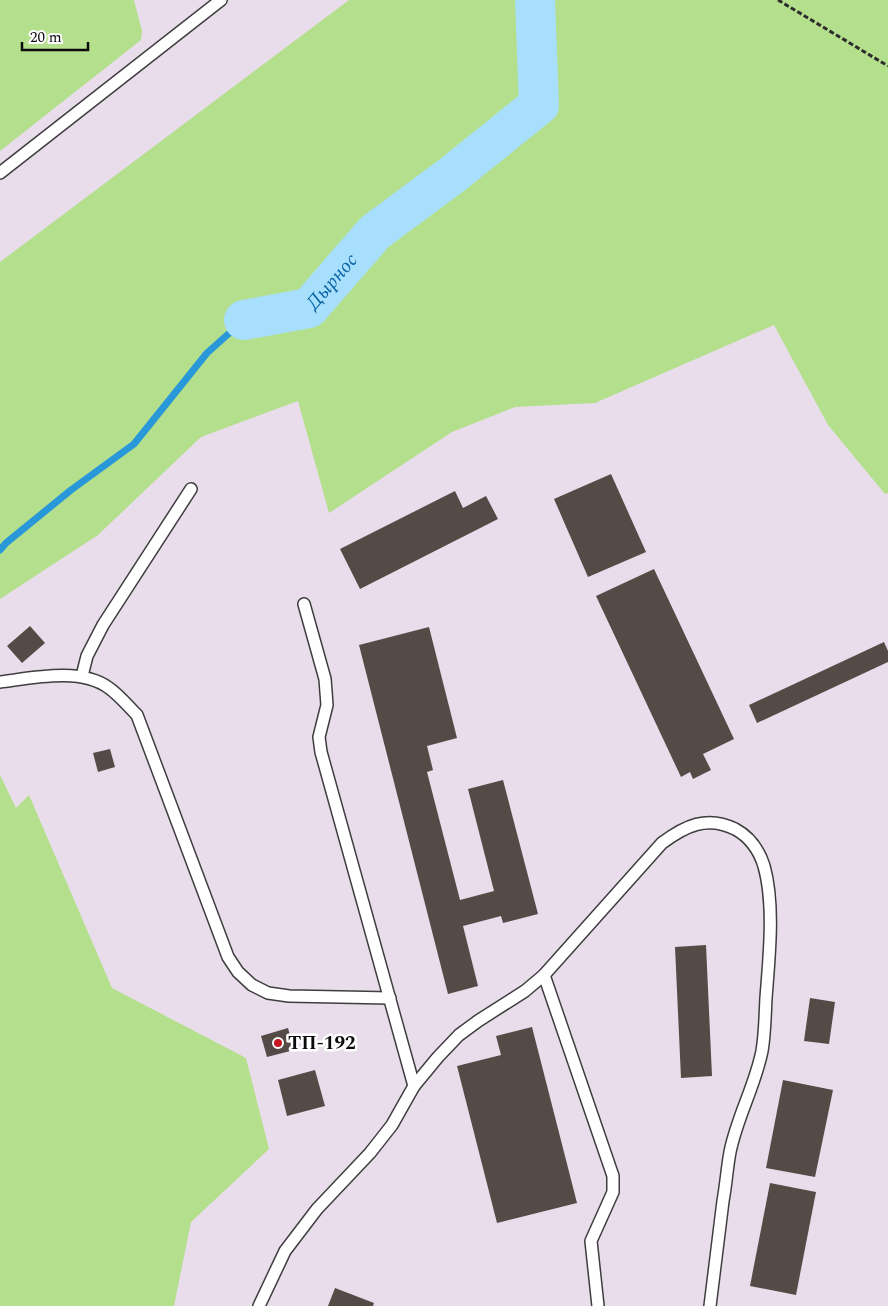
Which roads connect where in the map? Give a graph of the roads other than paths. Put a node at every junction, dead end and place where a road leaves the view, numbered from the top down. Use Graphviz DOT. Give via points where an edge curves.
graph roads {
  1 [pos="222,0"];
  2 [pos="0,173"];
  3 [pos="191,489"];
  4 [pos="304,604"];
  5 [pos="82,676"];
  6 [pos="0,682"];
  7 [pos="544,975"];
  8 [pos="390,998"];
  9 [pos="414,1086"];
  10 [pos="259,1306"];
  11 [pos="598,1306"];
  12 [pos="710,1306"];
  1 -- 2 [label="lane"];
  3 -- 5 [label="lane" via="103,626 87,656"];
  4 -- 8 [label="lane" via="325,679 327,705 321,724 321,752"];
  5 -- 6 [label="lane" via="55,675"];
  5 -- 8 [label="lane" via="108,687 136,715 228,957 238,972 252,985 268,993"];
  7 -- 9 [label="lane" via="526,991 478,1020 459,1036"];
  7 -- 11 [label="lane" via="613,1176 613,1192 591,1241"];
  7 -- 12 [label="lane" via="662,843 677,832 693,824 728,825 747,835 757,849 768,887 770,947 762,1052 730,1153"];
  8 -- 9 [label="lane"];
  9 -- 10 [label="lane" via="392,1125 370,1153 285,1250"];
}
